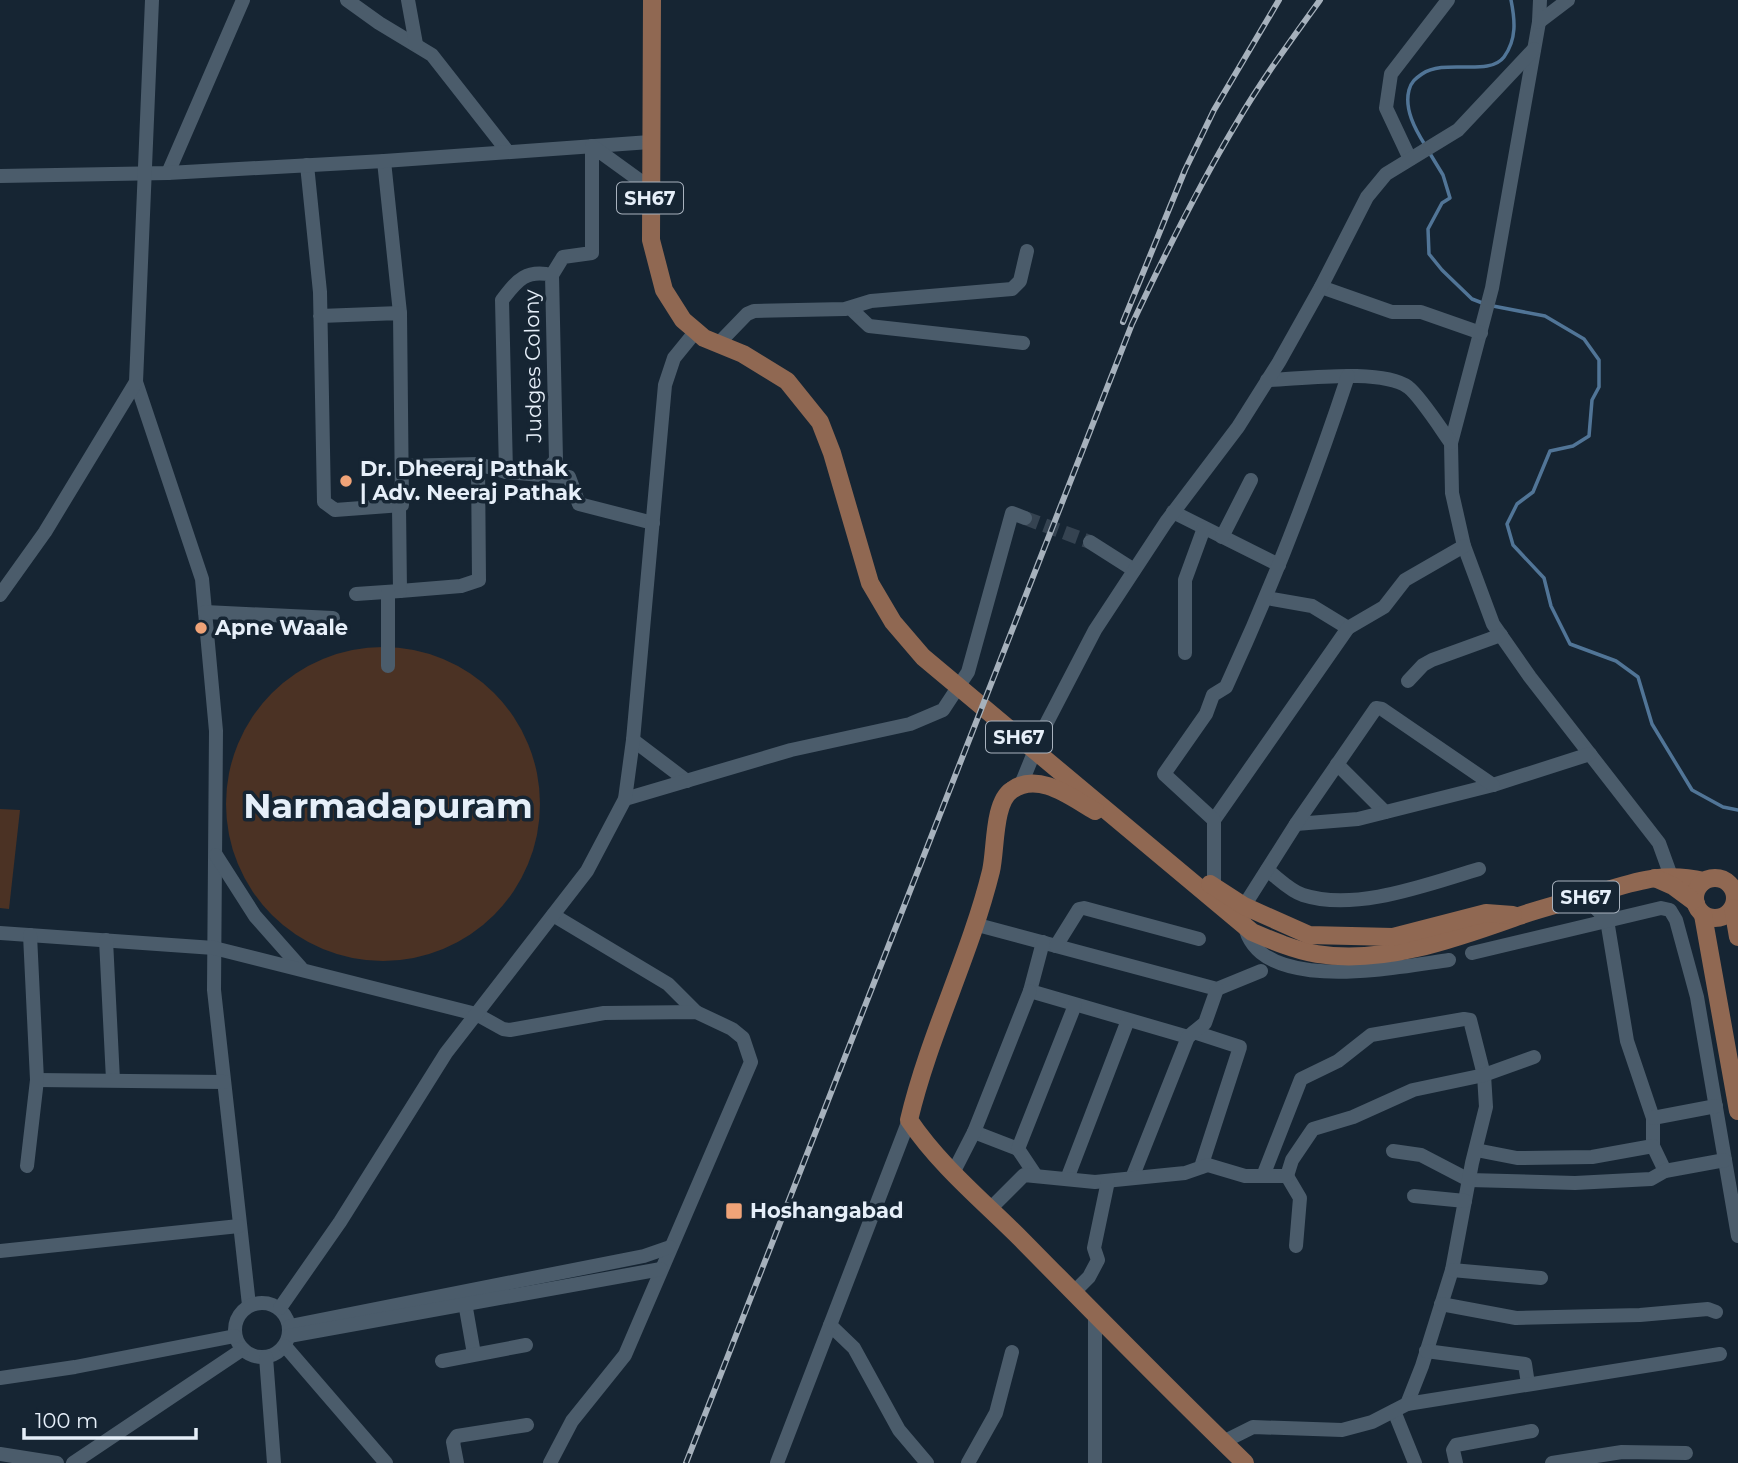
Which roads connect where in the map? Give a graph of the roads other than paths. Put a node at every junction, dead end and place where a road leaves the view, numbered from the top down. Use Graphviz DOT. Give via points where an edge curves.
graph roads {
  1 [pos="152,0"];
  2 [pos="243,0"];
  3 [pos="347,0"];
  4 [pos="408,0"];
  5 [pos="652,0"];
  6 [pos="1448,0"];
  7 [pos="1540,0"];
  8 [pos="1568,0"];
  9 [pos="1539,22"];
  10 [pos="416,44"];
  11 [pos="1534,49"];
  12 [pos="650,142"];
  13 [pos="592,146"];
  14 [pos="508,152"];
  15 [pos="1415,157"];
  16 [pos="384,161"];
  17 [pos="307,165"];
  18 [pos="168,173"];
  19 [pos="145,174"];
  20 [pos="0,176"];
  21 [pos="650,188"];
  22 [pos="1027,251"];
  23 [pos="552,275"];
  24 [pos="1321,286"];
  25 [pos="850,308"];
  26 [pos="400,313"];
  27 [pos="320,316"];
  28 [pos="1482,327"];
  29 [pos="696,331"];
  30 [pos="1023,343"];
  31 [pos="718,344"];
  32 [pos="1348,376"];
  33 [pos="1267,380"];
  34 [pos="136,382"];
  35 [pos="1451,443"];
  36 [pos="478,464"];
  37 [pos="402,466"];
  38 [pos="506,472"];
  39 [pos="542,474"];
  40 [pos="1251,480"];
  41 [pos="399,506"];
  42 [pos="1173,512"];
  43 [pos="1025,518"];
  44 [pos="653,523"];
  45 [pos="1204,528"];
  46 [pos="1222,537"];
  47 [pos="1090,542"];
  48 [pos="1464,546"];
  49 [pos="1279,565"];
  50 [pos="1133,570"];
  51 [pos="394,592"];
  52 [pos="356,594"];
  53 [pos="0,595"];
  54 [pos="1267,598"];
  55 [pos="205,612"];
  56 [pos="332,618"];
  57 [pos="1348,628"];
  58 [pos="1501,635"];
  59 [pos="1185,653"];
  60 [pos="388,666"];
  61 [pos="1408,681"];
  62 [pos="633,740"];
  63 [pos="1590,754"];
  64 [pos="1337,764"];
  65 [pos="687,781"];
  66 [pos="1493,785"];
  67 [pos="1020,787"];
  68 [pos="625,799"];
  69 [pos="1385,812"];
  70 [pos="1214,820"];
  71 [pos="1296,824"];
  72 [pos="215,854"];
  73 [pos="1479,869"];
  74 [pos="1267,870"];
  75 [pos="1671,876"];
  76 [pos="1652,877"];
  77 [pos="1731,877"];
  78 [pos="1704,881"];
  79 [pos="1214,887"];
  80 [pos="1585,897"];
  81 [pos="1736,898"];
  82 [pos="1244,906"];
  83 [pos="1699,909"];
  84 [pos="553,915"];
  85 [pos="1521,916"];
  86 [pos="1607,920"];
  87 [pos="974,924"];
  88 [pos="0,933"];
  89 [pos="30,935"];
  90 [pos="1738,937"];
  91 [pos="1199,939"];
  92 [pos="106,940"];
  93 [pos="1050,944"];
  94 [pos="214,948"];
  95 [pos="1472,953"];
  96 [pos="1449,960"];
  97 [pos="300,968"];
  98 [pos="1261,971"];
  99 [pos="1217,989"];
  100 [pos="1030,991"];
  101 [pos="1075,1005"];
  102 [pos="696,1012"];
  103 [pos="476,1014"];
  104 [pos="1128,1020"];
  105 [pos="1191,1035"];
  106 [pos="1534,1057"];
  107 [pos="1484,1075"];
  108 [pos="37,1080"];
  109 [pos="113,1080"];
  110 [pos="224,1082"];
  111 [pos="1716,1105"];
  112 [pos="1738,1111"];
  113 [pos="1653,1118"];
  114 [pos="909,1120"];
  115 [pos="974,1132"];
  116 [pos="1653,1146"];
  117 [pos="1018,1149"];
  118 [pos="1476,1150"];
  119 [pos="1393,1151"];
  120 [pos="1725,1160"];
  121 [pos="27,1166"];
  122 [pos="1201,1167"];
  123 [pos="1665,1171"];
  124 [pos="954,1173"];
  125 [pos="1036,1176"];
  126 [pos="1264,1176"];
  127 [pos="1287,1176"];
  128 [pos="1132,1178"];
  129 [pos="1067,1179"];
  130 [pos="1469,1180"];
  131 [pos="1108,1181"];
  132 [pos="1414,1196"];
  133 [pos="1465,1201"];
  134 [pos="990,1209"];
  135 [pos="239,1226"];
  136 [pos="1738,1236"];
  137 [pos="1296,1246"];
  138 [pos="670,1247"];
  139 [pos="0,1251"];
  140 [pos="661,1269"];
  141 [pos="1452,1270"];
  142 [pos="1541,1278"];
  143 [pos="1073,1293"];
  144 [pos="464,1298"];
  145 [pos="1441,1304"];
  146 [pos="249,1306"];
  147 [pos="280,1308"];
  148 [pos="1716,1312"];
  149 [pos="1095,1316"];
  150 [pos="830,1325"];
  151 [pos="235,1336"];
  152 [pos="288,1336"];
  153 [pos="526,1345"];
  154 [pos="243,1349"];
  155 [pos="1426,1351"];
  156 [pos="1012,1352"];
  157 [pos="474,1354"];
  158 [pos="1720,1354"];
  159 [pos="266,1357"];
  160 [pos="442,1361"];
  161 [pos="0,1378"];
  162 [pos="1528,1384"];
  163 [pos="1400,1408"];
  164 [pos="527,1426"];
  165 [pos="1532,1431"];
  166 [pos="1223,1442"];
  167 [pos="1686,1453"];
  168 [pos="0,1454"];
  169 [pos="57,1463"];
  170 [pos="73,1463"];
  171 [pos="274,1463"];
  172 [pos="386,1463"];
  173 [pos="457,1463"];
  174 [pos="550,1463"];
  175 [pos="777,1463"];
  176 [pos="927,1463"];
  177 [pos="968,1463"];
  178 [pos="1095,1463"];
  179 [pos="1245,1463"];
  180 [pos="1415,1463"];
  181 [pos="1456,1463"];
  182 [pos="1552,1463"];
  1 -- 19 [label="street"];
  2 -- 18 [label="street"];
  3 -- 10 [label="street"];
  4 -- 10 [label="street"];
  5 -- 12 [label="main road, SH67"];
  6 -- 15 [label="street" via="1391,74 1387,108"];
  7 -- 9 [label="street"];
  8 -- 9 [label="street"];
  9 -- 11 [label="street"];
  10 -- 14 [label="street" via="432,55"];
  11 -- 15 [label="street" via="1458,130"];
  11 -- 28 [label="street"];
  12 -- 13 [label="street"];
  12 -- 21 [label="main road, SH67"];
  13 -- 14 [label="street"];
  13 -- 21 [label="street"];
  13 -- 23 [label="street, Judges Colony" via="592,253 563,257"];
  14 -- 16 [label="street"];
  15 -- 24 [label="street" via="1386,174 1367,197"];
  16 -- 17 [label="street"];
  16 -- 26 [label="street"];
  17 -- 18 [label="street"];
  17 -- 27 [label="street"];
  18 -- 19 [label="street"];
  19 -- 20 [label="street"];
  19 -- 34 [label="street"];
  21 -- 29 [label="main road, SH67" via="651,240 664,290"];
  22 -- 25 [label="street" via="1020,281 1012,289 871,300"];
  23 -- 38 [label="street, Judges Colony" via="539,273 519,279 502,300"];
  23 -- 39 [label="street, Judges Colony" via="556,460"];
  24 -- 28 [label="street" via="1392,312 1420,312"];
  24 -- 33 [label="street"];
  25 -- 30 [label="street" via="869,326"];
  25 -- 31 [label="street" via="754,311"];
  26 -- 27 [label="street"];
  26 -- 37 [label="street"];
  27 -- 41 [label="street" via="324,502 335,510"];
  28 -- 35 [label="street"];
  29 -- 31 [label="main road, SH67"];
  29 -- 44 [label="street" via="674,358 665,385"];
  31 -- 85 [label="main road, SH67" via="787,381 820,422 870,583 923,657 1252,932 1295,950 1355,955 1406,951"];
  32 -- 33 [label="street"];
  32 -- 35 [label="street" via="1389,378 1409,387"];
  32 -- 49 [label="street"];
  33 -- 42 [label="street"];
  34 -- 53 [label="street" via="45,532"];
  34 -- 55 [label="street" via="202,579"];
  35 -- 48 [label="street" via="1452,493"];
  36 -- 37 [label="street"];
  36 -- 38 [label="street"];
  36 -- 51 [label="street" via="479,580"];
  37 -- 41 [label="street"];
  38 -- 39 [label="street, Judges Colony"];
  39 -- 44 [label="street" via="569,477 579,504"];
  40 -- 46 [label="street"];
  41 -- 51 [label="street"];
  42 -- 45 [label="street"];
  42 -- 50 [label="street"];
  43 -- 65 [label="street" via="1012,513 968,672 943,710 910,724 791,750"];
  44 -- 62 [label="street"];
  45 -- 46 [label="street"];
  45 -- 59 [label="street" via="1185,580"];
  46 -- 49 [label="street"];
  47 -- 50 [label="street"];
  48 -- 57 [label="street" via="1405,580 1384,607"];
  48 -- 58 [label="street"];
  49 -- 54 [label="street"];
  50 -- 67 [label="street" via="1095,630 1044,728"];
  51 -- 52 [label="street"];
  51 -- 60 [label="street"];
  54 -- 57 [label="street" via="1312,606"];
  54 -- 70 [label="street" via="1226,687 1213,695 1206,714 1164,774"];
  55 -- 56 [label="street"];
  55 -- 72 [label="street" via="216,731"];
  57 -- 70 [label="street"];
  58 -- 61 [label="street" via="1432,660"];
  58 -- 63 [label="street"];
  62 -- 65 [label="street"];
  62 -- 68 [label="street"];
  63 -- 66 [label="street"];
  63 -- 75 [label="street" via="1659,843"];
  64 -- 66 [label="street" via="1377,708"];
  64 -- 69 [label="street"];
  64 -- 71 [label="street"];
  65 -- 68 [label="street"];
  66 -- 69 [label="street"];
  67 -- 79 [label="main road" via="1031,783 1052,787 1171,854"];
  67 -- 87 [label="main road" via="1011,790 1000,805 991,870"];
  68 -- 84 [label="street" via="587,871"];
  69 -- 71 [label="street"];
  70 -- 79 [label="street"];
  71 -- 74 [label="street"];
  72 -- 94 [label="street"];
  72 -- 97 [label="street" via="255,916"];
  73 -- 74 [label="street" via="1401,892 1338,900 1302,895"];
  74 -- 82 [label="street"];
  75 -- 76 [label="main road, SH67"];
  75 -- 78 [label="main road, SH67"];
  76 -- 80 [label="main road, SH67"];
  76 -- 83 [label="main road" via="1674,886"];
  77 -- 78 [label="main road"];
  77 -- 81 [label="main road"];
  78 -- 83 [label="main road" via="1695,893"];
  79 -- 82 [label="main road"];
  80 -- 85 [label="main road, SH67"];
  80 -- 86 [label="street"];
  81 -- 83 [label="main road" via="1720,918"];
  81 -- 90 [label="main road"];
  82 -- 85 [label="main road" via="1310,935 1361,937 1393,937 1486,914"];
  82 -- 96 [label="street" via="1251,943 1284,964 1311,971 1352,972"];
  83 -- 112 [label="main road"];
  84 -- 102 [label="street" via="668,984"];
  84 -- 103 [label="street"];
  86 -- 95 [label="street"];
  86 -- 111 [label="street" via="1661,908 1674,915 1697,997"];
  86 -- 113 [label="street" via="1627,1041"];
  87 -- 93 [label="street"];
  87 -- 114 [label="main road" via="919,1075"];
  88 -- 89 [label="street"];
  89 -- 92 [label="street"];
  89 -- 108 [label="street"];
  91 -- 93 [label="street" via="1084,908"];
  92 -- 94 [label="street"];
  92 -- 109 [label="street"];
  93 -- 99 [label="street"];
  93 -- 100 [label="street"];
  94 -- 97 [label="street"];
  94 -- 110 [label="street"];
  97 -- 103 [label="street"];
  98 -- 99 [label="street"];
  99 -- 105 [label="street" via="1205,1023"];
  100 -- 101 [label="street"];
  100 -- 115 [label="street"];
  101 -- 104 [label="street"];
  101 -- 117 [label="street"];
  102 -- 103 [label="street" via="604,1013 510,1030"];
  102 -- 138 [label="street" via="743,1038 751,1062"];
  103 -- 147 [label="street"];
  104 -- 105 [label="street"];
  104 -- 129 [label="street"];
  105 -- 122 [label="street" via="1240,1047"];
  105 -- 128 [label="street"];
  106 -- 107 [label="street"];
  107 -- 118 [label="street" via="1486,1107"];
  107 -- 126 [label="street" via="1470,1020 1371,1035 1332,1065 1301,1079"];
  107 -- 127 [label="street" via="1413,1090 1314,1129 1292,1160"];
  108 -- 109 [label="street"];
  108 -- 121 [label="street"];
  109 -- 110 [label="street"];
  110 -- 135 [label="street"];
  111 -- 113 [label="street"];
  111 -- 120 [label="street"];
  113 -- 116 [label="street"];
  114 -- 124 [label="main road" via="928,1148"];
  114 -- 150 [label="street"];
  115 -- 117 [label="street"];
  115 -- 124 [label="street"];
  116 -- 118 [label="street" via="1592,1157 1517,1158"];
  116 -- 123 [label="street"];
  117 -- 125 [label="street"];
  118 -- 130 [label="street"];
  119 -- 130 [label="street" via="1421,1155"];
  120 -- 123 [label="street"];
  120 -- 136 [label="street"];
  122 -- 126 [label="street"];
  122 -- 128 [label="street"];
  123 -- 130 [label="street" via="1651,1179 1583,1183"];
  124 -- 134 [label="main road"];
  125 -- 129 [label="street"];
  125 -- 134 [label="street" via="1024,1175"];
  126 -- 127 [label="street"];
  127 -- 137 [label="street" via="1300,1198"];
  128 -- 131 [label="street"];
  129 -- 131 [label="street"];
  130 -- 133 [label="street"];
  131 -- 143 [label="street" via="1094,1248 1098,1260"];
  132 -- 133 [label="street"];
  133 -- 141 [label="street"];
  134 -- 143 [label="main road"];
  135 -- 139 [label="street"];
  135 -- 146 [label="street"];
  138 -- 140 [label="street"];
  138 -- 144 [label="street"];
  140 -- 144 [label="street"];
  140 -- 174 [label="street" via="625,1355 572,1421"];
  141 -- 142 [label="street"];
  141 -- 145 [label="street"];
  143 -- 149 [label="main road"];
  144 -- 152 [label="street"];
  144 -- 157 [label="street"];
  145 -- 148 [label="street" via="1516,1318"];
  145 -- 155 [label="street"];
  146 -- 147 [label="street" via="259,1302"];
  146 -- 151 [label="street" via="240,1313"];
  147 -- 152 [label="street" via="286,1316"];
  149 -- 166 [label="main road"];
  149 -- 178 [label="street"];
  150 -- 175 [label="street"];
  150 -- 176 [label="street" via="854,1348 899,1430"];
  151 -- 154 [label="street"];
  151 -- 161 [label="street"];
  152 -- 159 [label="street" via="276,1354"];
  152 -- 172 [label="street"];
  153 -- 157 [label="street"];
  154 -- 159 [label="street"];
  154 -- 170 [label="street"];
  155 -- 162 [label="street" via="1525,1364"];
  155 -- 163 [label="street"];
  156 -- 177 [label="street" via="996,1413"];
  157 -- 160 [label="street"];
  158 -- 162 [label="street"];
  159 -- 171 [label="street"];
  162 -- 163 [label="street"];
  163 -- 166 [label="street" via="1342,1430 1252,1427"];
  163 -- 180 [label="street"];
  164 -- 173 [label="street" via="457,1436 453,1442"];
  165 -- 181 [label="street" via="1456,1445"];
  166 -- 179 [label="main road"];
  167 -- 182 [label="street" via="1622,1452"];
  168 -- 169 [label="street"];
}
